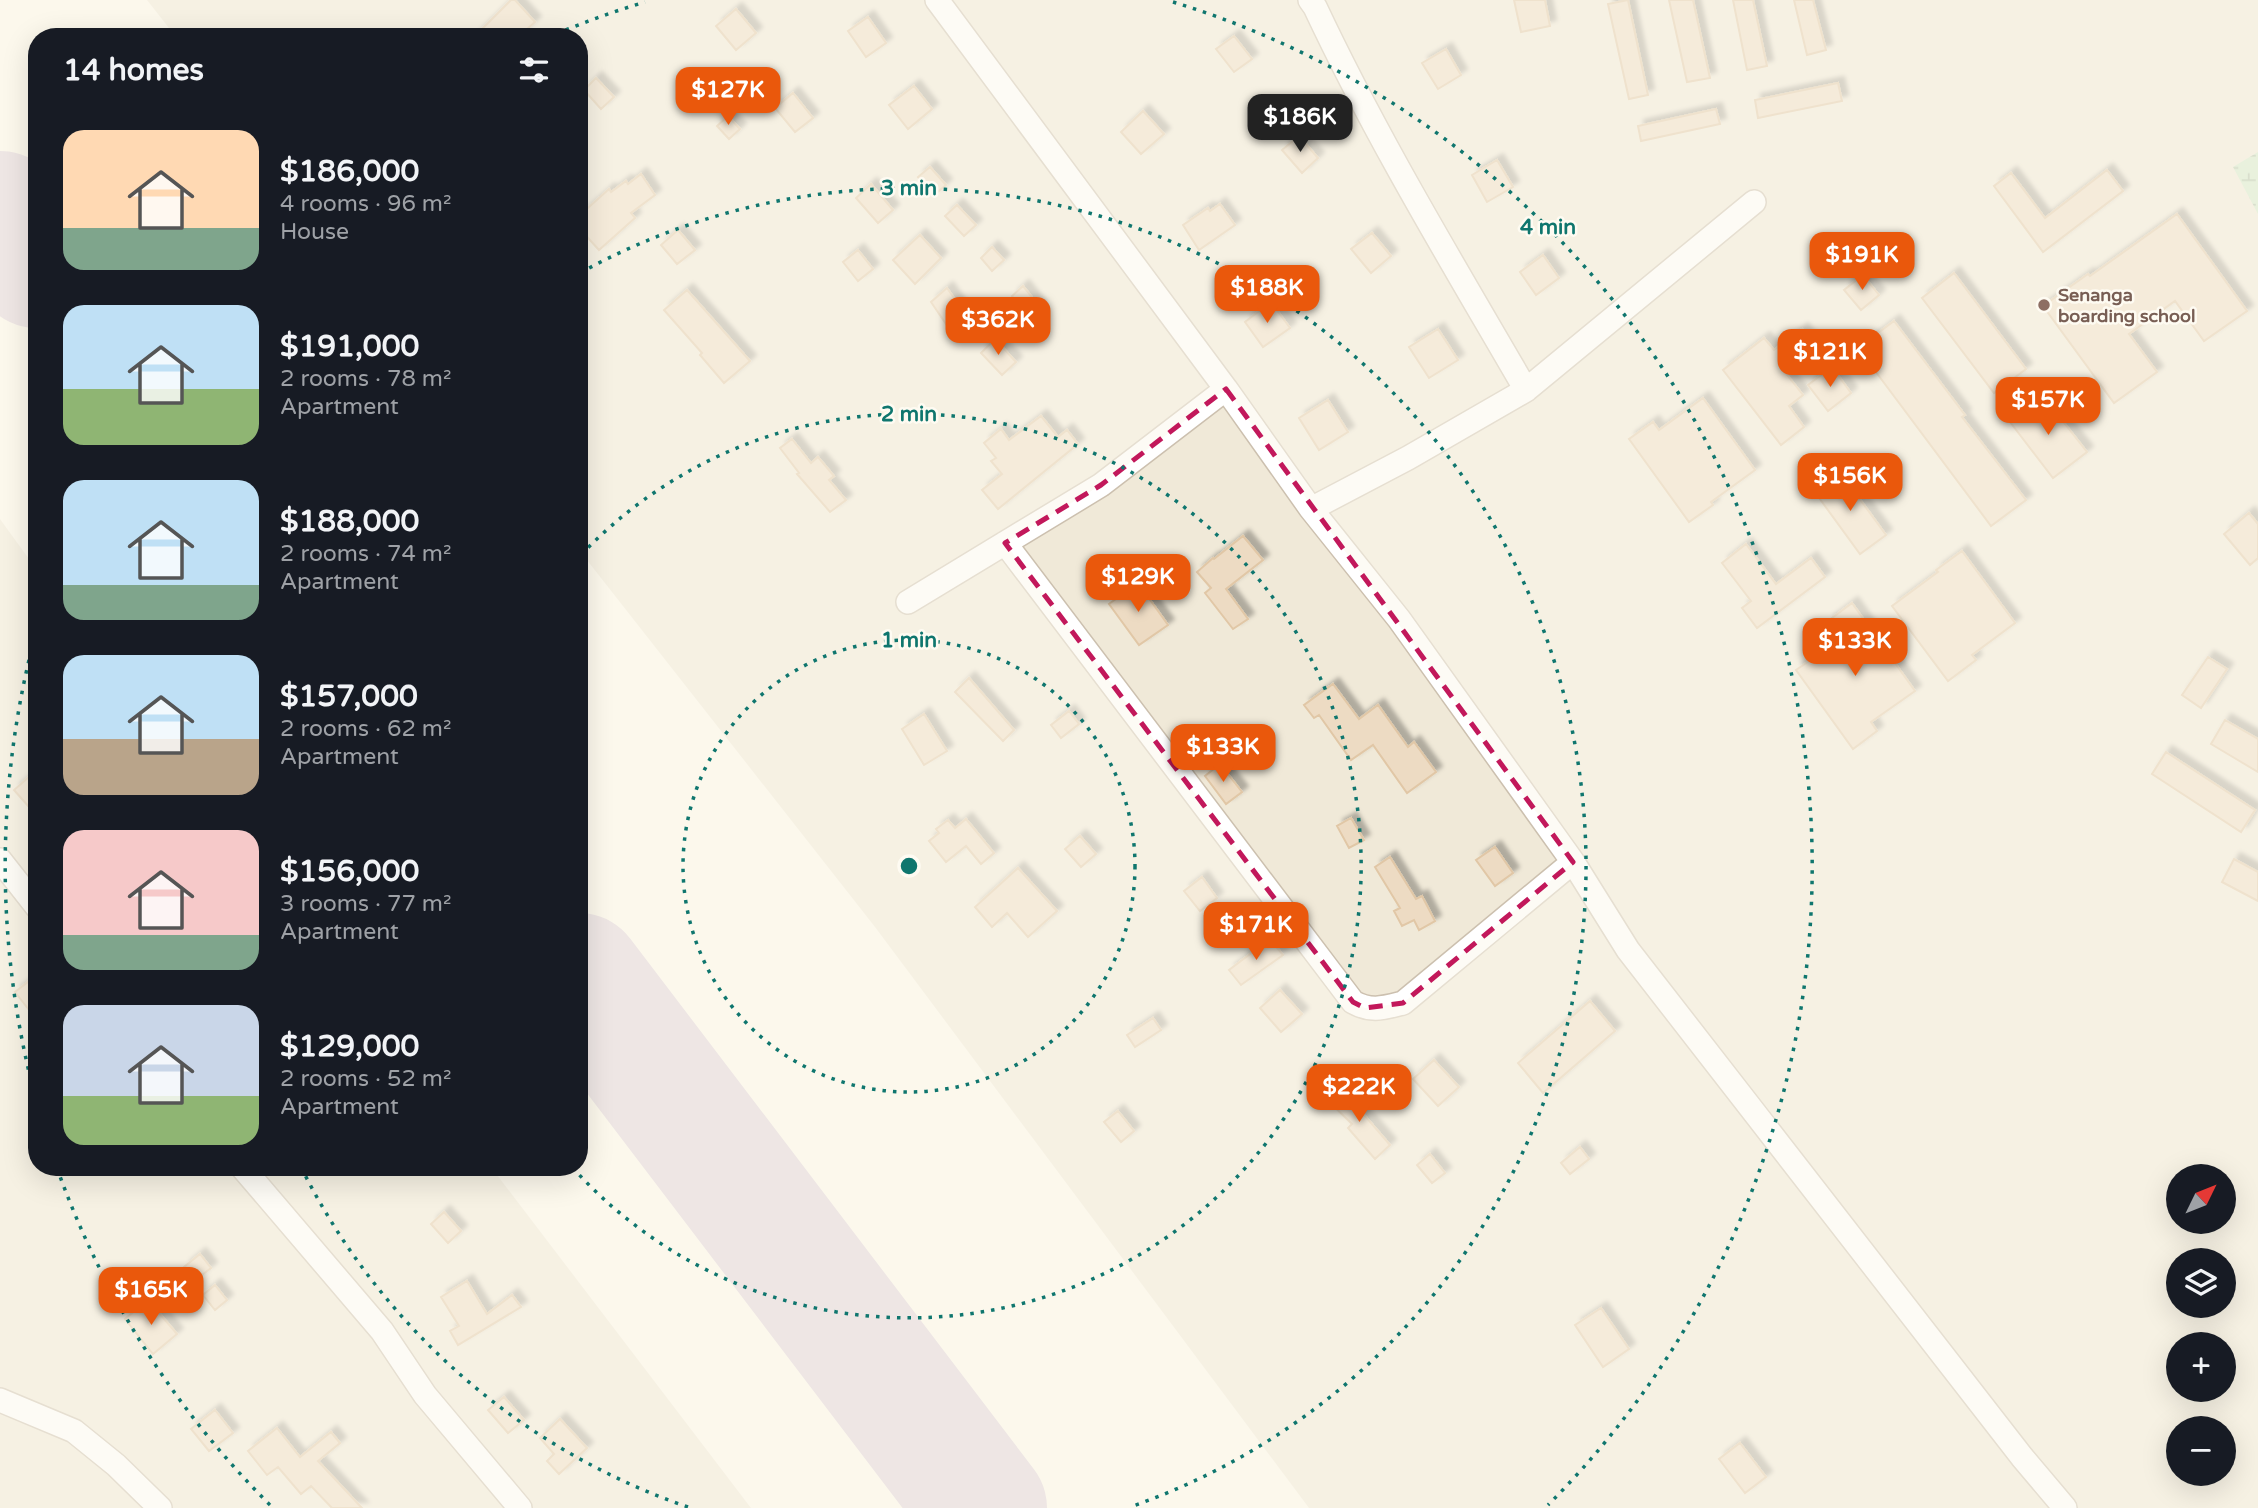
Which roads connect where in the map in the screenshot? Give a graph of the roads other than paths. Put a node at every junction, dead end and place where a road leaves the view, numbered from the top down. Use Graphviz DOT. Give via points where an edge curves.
graph roads {
  1 [pos="937,0"];
  2 [pos="1310,0"];
  3 [pos="1754,202"];
  4 [pos="1226,389"];
  5 [pos="1526,390"];
  6 [pos="1311,509"];
  7 [pos="1005,543"];
  8 [pos="908,603"];
  9 [pos="0,860"];
  10 [pos="1573,862"];
  11 [pos="28,896"];
  12 [pos="250,1176"];
  13 [pos="0,1400"];
  14 [pos="160,1508"];
  15 [pos="520,1508"];
  16 [pos="2065,1508"];
  1 -- 4 [label="street"];
  2 -- 5 [label="street" via="1349,80"];
  3 -- 5 [label="street"];
  4 -- 6 [label="street"];
  4 -- 7 [label="street" via="1101,485"];
  5 -- 6 [label="street"];
  6 -- 10 [label="street" via="1399,619"];
  7 -- 8 [label="street"];
  7 -- 10 [label="street" via="1353,1002 1365,1008 1403,1003"];
  9 -- 11 [label="street"];
  10 -- 16 [label="street" via="1628,950"];
  12 -- 15 [label="street" via="382,1331 425,1395"];
  13 -- 14 [label="street" via="74,1431"];
}
